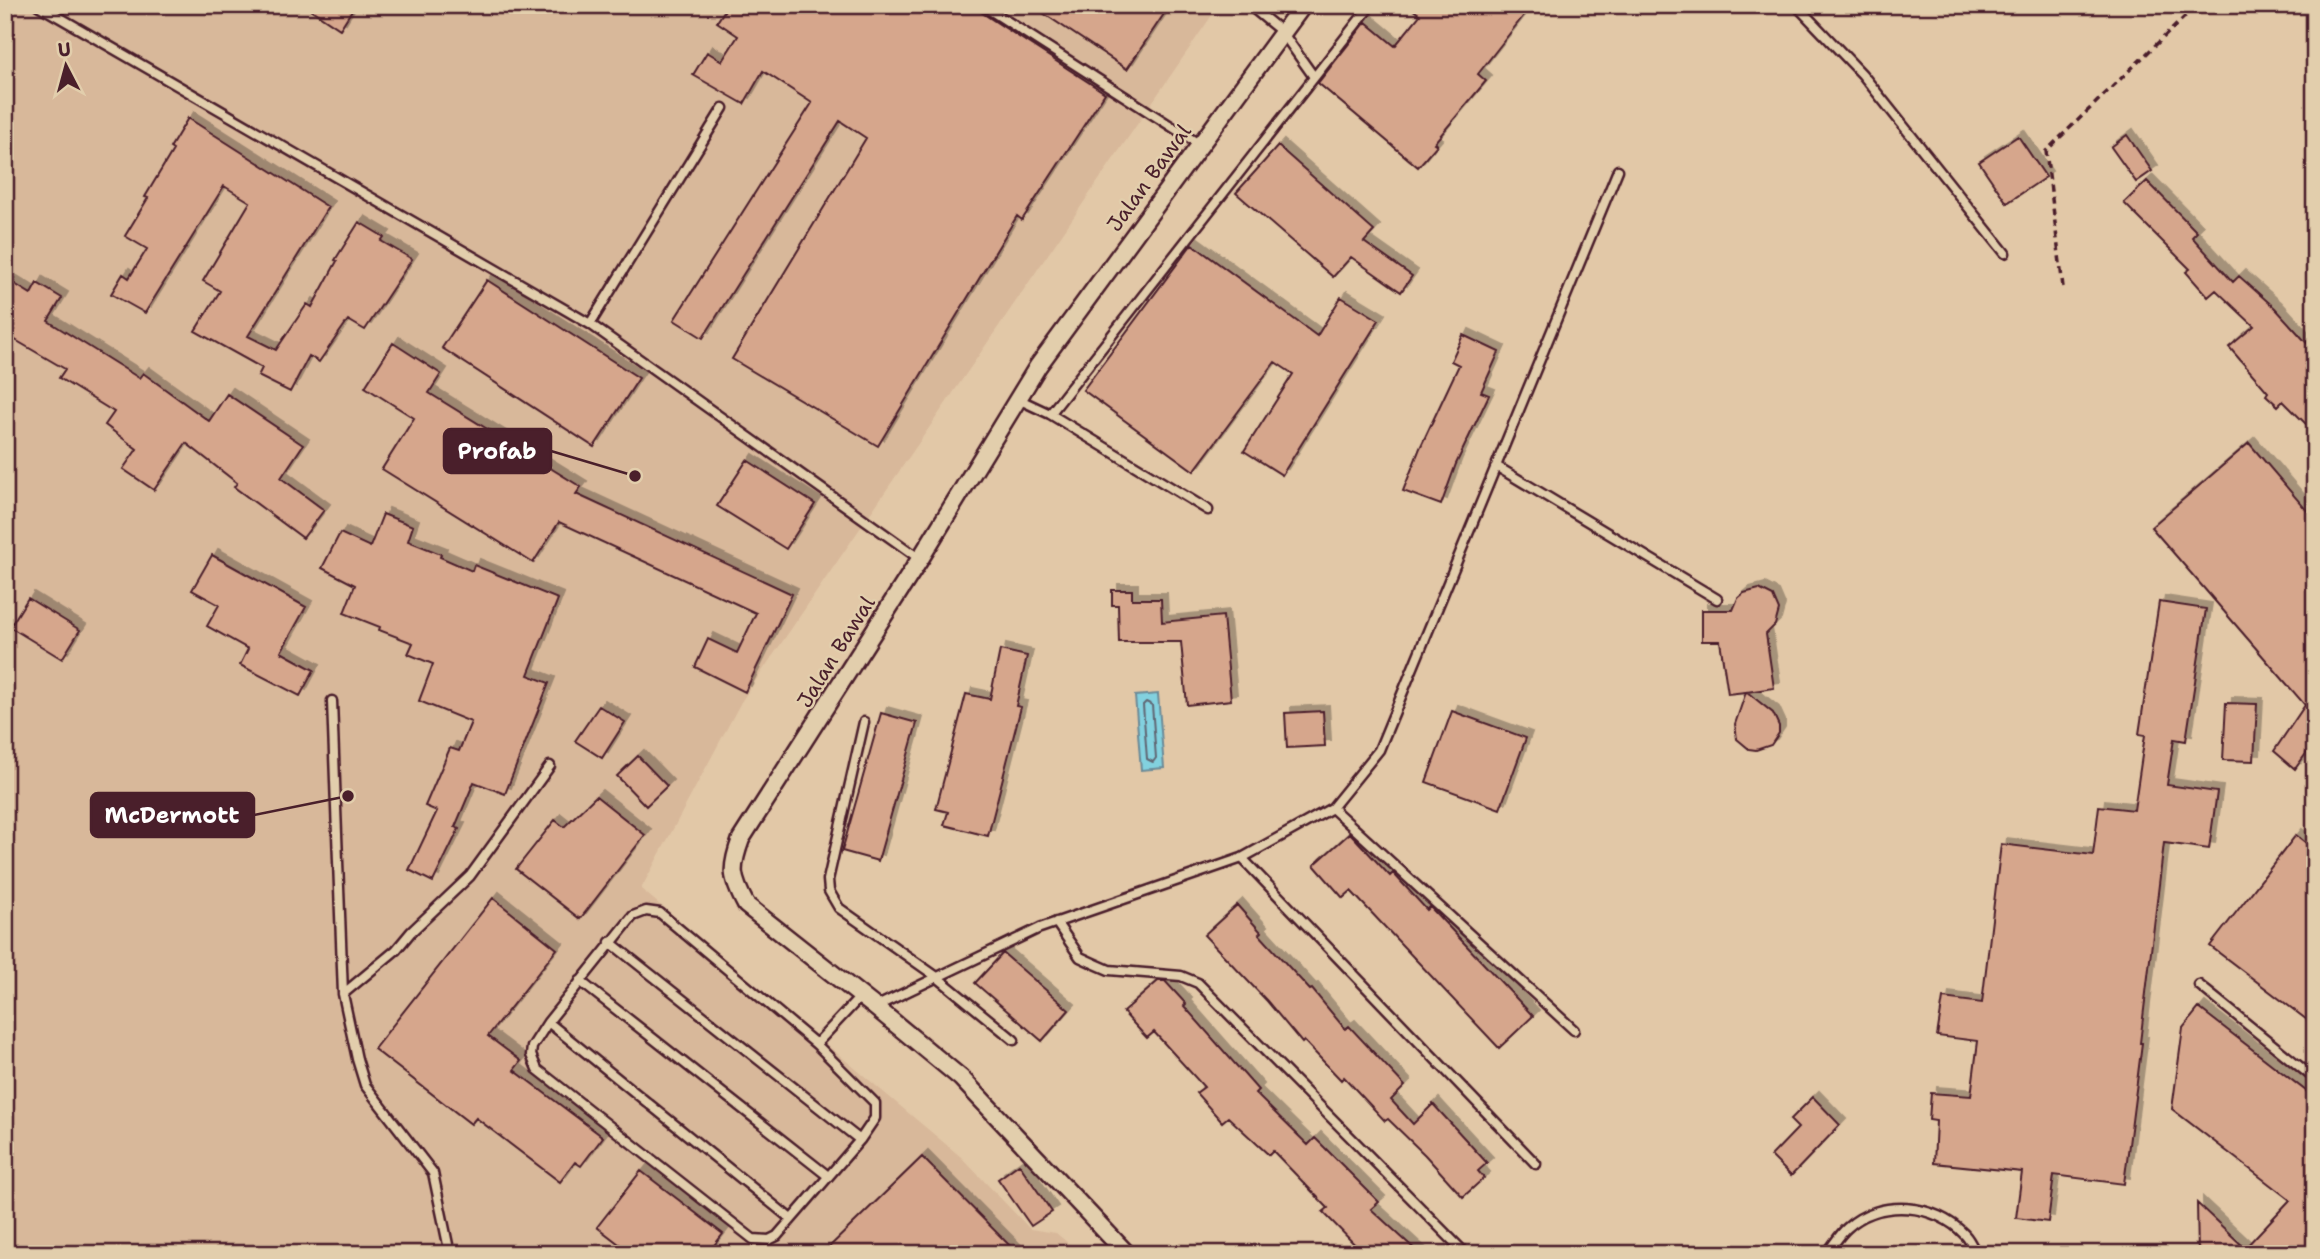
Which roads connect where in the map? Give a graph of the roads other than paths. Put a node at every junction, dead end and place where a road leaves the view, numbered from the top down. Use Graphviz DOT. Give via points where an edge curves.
graph roads {
  1 [pos="38,5"];
  2 [pos="982,5"];
  3 [pos="1249,5"];
  4 [pos="1303,5"];
  5 [pos="1371,5"];
  6 [pos="1796,5"];
  7 [pos="1282,32"];
  8 [pos="1314,77"];
  9 [pos="723,108"];
  10 [pos="1199,144"];
  11 [pos="1618,170"];
  12 [pos="2005,253"];
  13 [pos="590,324"];
  14 [pos="1018,399"];
  15 [pos="1050,414"];
  16 [pos="1496,466"];
  17 [pos="1208,510"];
  18 [pos="920,559"];
  19 [pos="1717,599"];
  20 [pos="332,701"];
  21 [pos="864,722"];
  22 [pos="550,766"];
  23 [pos="1332,808"];
  24 [pos="1242,858"];
  25 [pos="1056,922"];
  26 [pos="610,942"];
  27 [pos="937,977"];
  28 [pos="580,981"];
  29 [pos="2199,985"];
  30 [pos="344,994"];
  31 [pos="861,996"];
  32 [pos="875,1007"];
  33 [pos="548,1022"];
  34 [pos="1574,1030"];
  35 [pos="1014,1040"];
  36 [pos="816,1044"];
  37 [pos="2315,1079"];
  38 [pos="860,1140"];
  39 [pos="1536,1164"];
  40 [pos="828,1176"];
  41 [pos="791,1219"];
  42 [pos="450,1254"];
  43 [pos="1127,1254"];
  44 [pos="1466,1254"];
  45 [pos="1826,1254"];
  46 [pos="1976,1254"];
  1 -- 13 [label="lane"];
  2 -- 10 [label="lane"];
  3 -- 7 [label="lane"];
  4 -- 7 [label="street, Jalan Bawal"];
  5 -- 8 [label="lane"];
  6 -- 12 [label="lane" via="1862,74"];
  7 -- 8 [label="lane"];
  7 -- 10 [label="street, Jalan Bawal"];
  8 -- 15 [label="lane"];
  9 -- 13 [label="lane"];
  10 -- 14 [label="street, Jalan Bawal"];
  11 -- 16 [label="lane"];
  13 -- 18 [label="lane"];
  14 -- 15 [label="lane"];
  14 -- 18 [label="street, Jalan Bawal"];
  15 -- 17 [label="lane"];
  16 -- 19 [label="lane"];
  16 -- 23 [label="lane" via="1379,750"];
  18 -- 31 [label="street, Jalan Bawal" via="741,839 733,861 735,885 747,905"];
  20 -- 30 [label="lane"];
  21 -- 27 [label="lane" via="829,891 839,908"];
  22 -- 30 [label="lane" via="470,876"];
  23 -- 24 [label="lane"];
  23 -- 34 [label="lane"];
  24 -- 25 [label="lane"];
  24 -- 39 [label="lane"];
  25 -- 27 [label="lane"];
  25 -- 44 [label="lane" via="1080,957 1093,963 1110,970 1181,976 1198,983"];
  26 -- 28 [label="lane"];
  26 -- 36 [label="lane" via="633,916 646,911 660,913"];
  26 -- 38 [label="lane"];
  27 -- 32 [label="lane"];
  27 -- 35 [label="lane"];
  28 -- 33 [label="lane"];
  28 -- 40 [label="lane"];
  29 -- 37 [label="lane"];
  30 -- 42 [label="lane" via="365,1085 433,1173"];
  31 -- 32 [label="street, Jalan Bawal"];
  31 -- 36 [label="lane"];
  32 -- 43 [label="street, Jalan Bawal" via="961,1078"];
  33 -- 41 [label="lane"];
  33 -- 41 [label="lane" via="532,1047 537,1069 753,1239 777,1236"];
  36 -- 38 [label="lane" via="875,1103 875,1118"];
  38 -- 40 [label="lane"];
  40 -- 41 [label="lane"];
  45 -- 46 [label="lane" via="1846,1228 1863,1216 1888,1208 1914,1208 1940,1216 1966,1236"];
}
